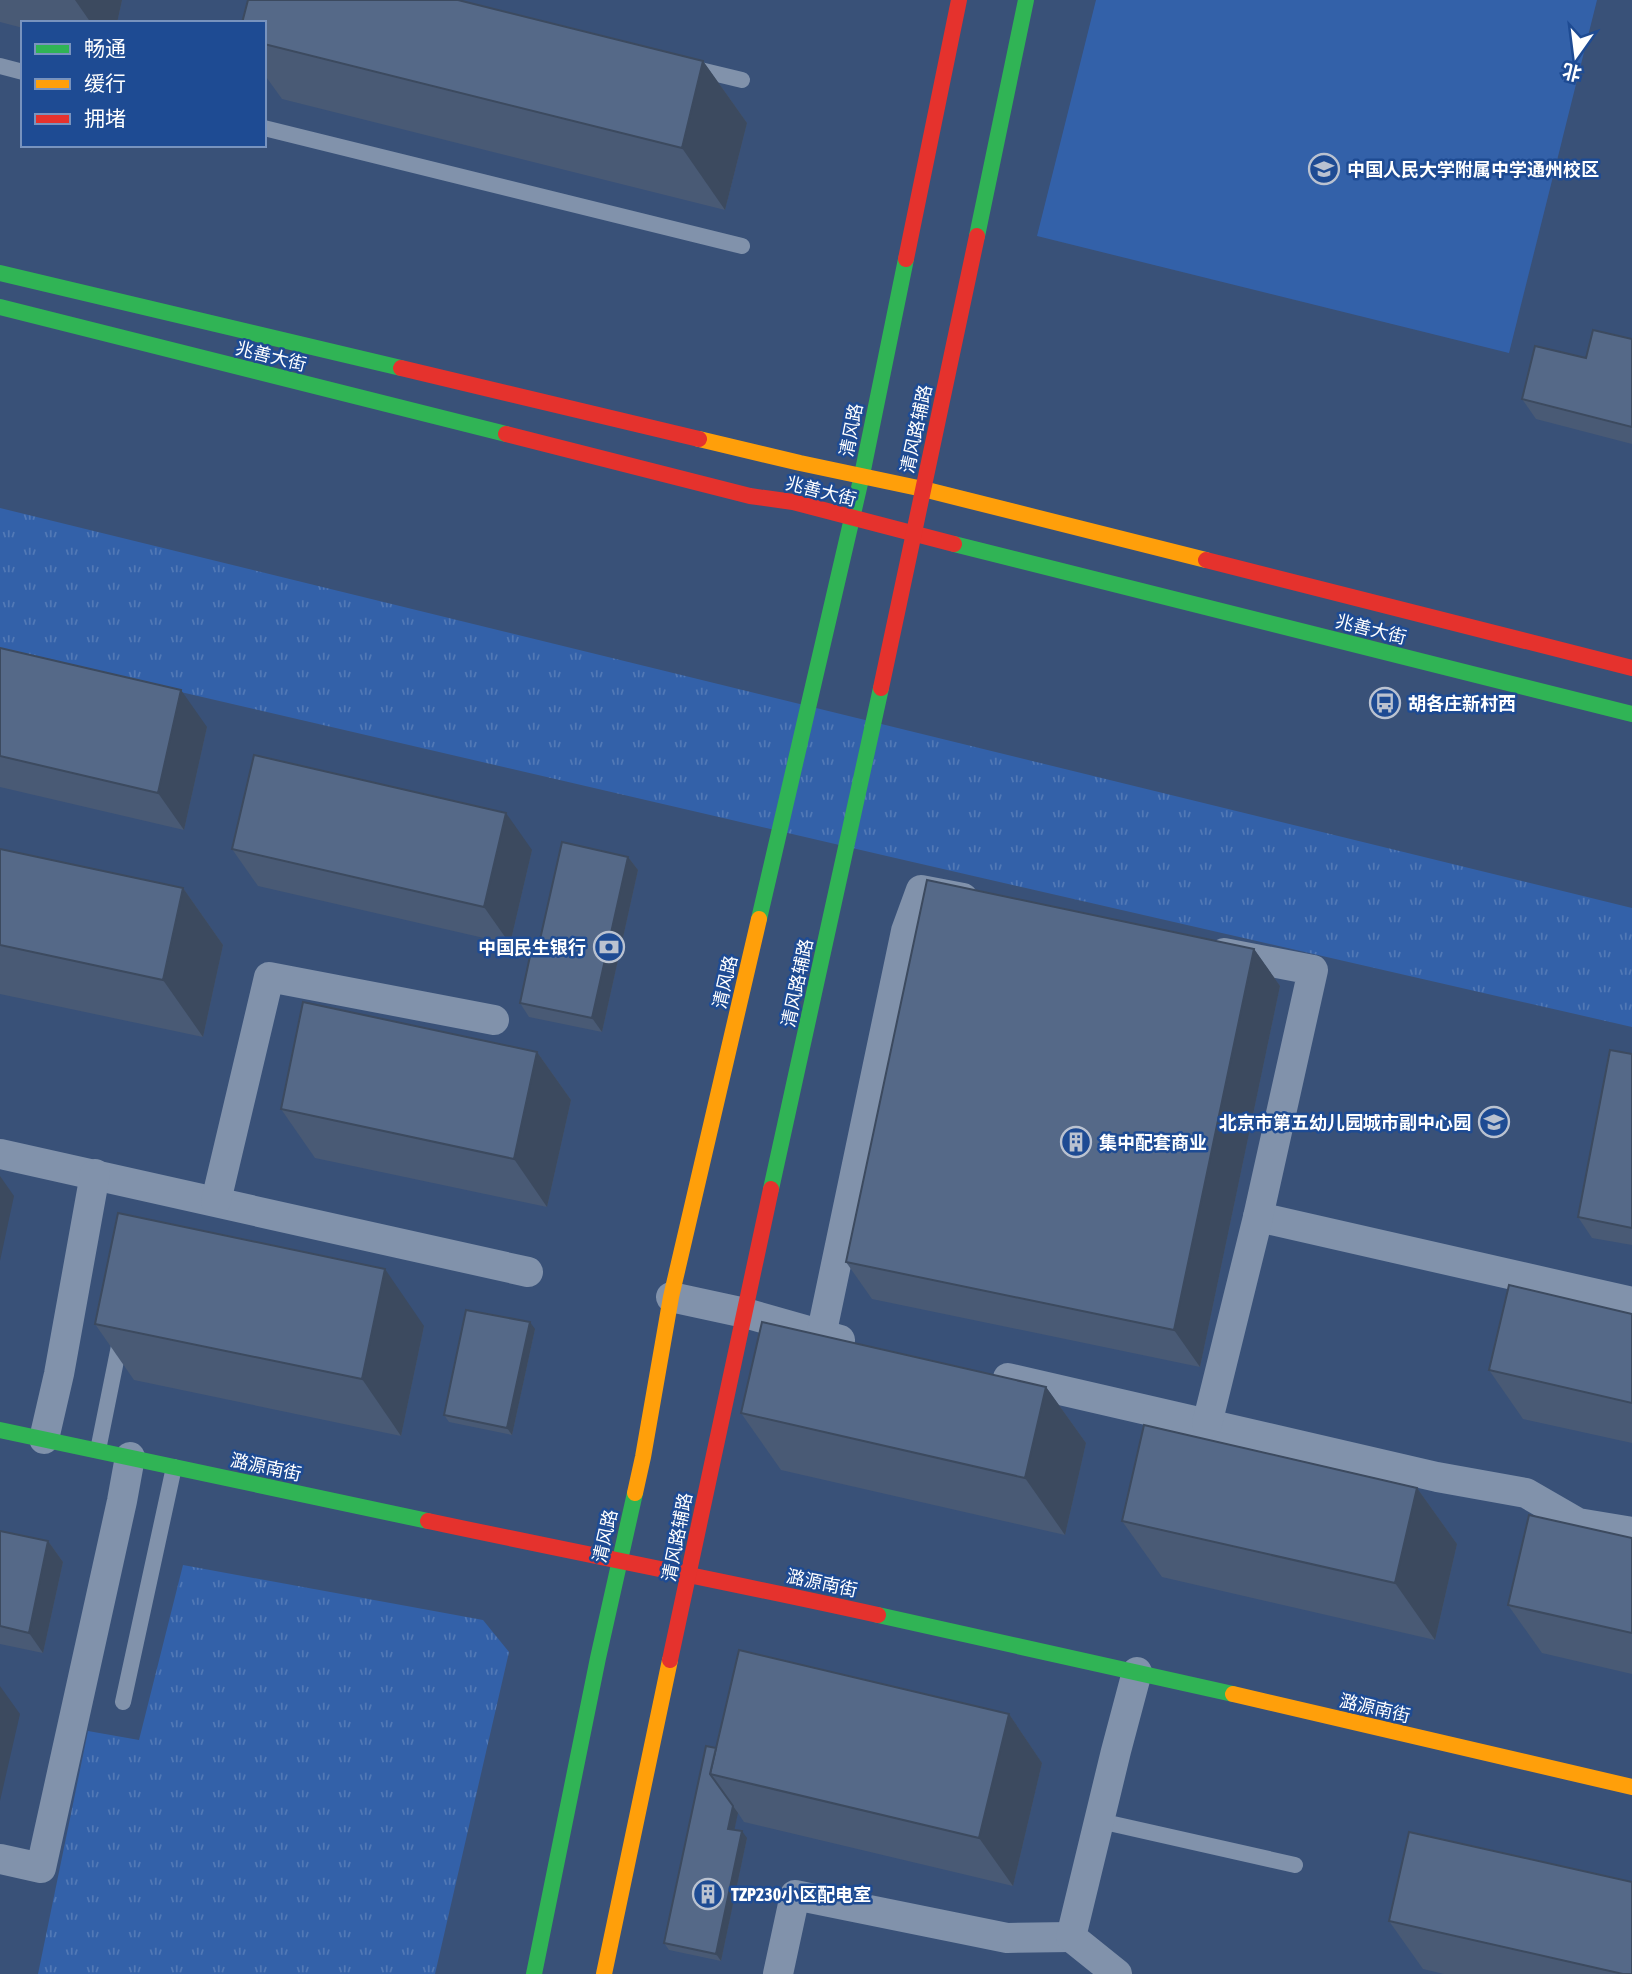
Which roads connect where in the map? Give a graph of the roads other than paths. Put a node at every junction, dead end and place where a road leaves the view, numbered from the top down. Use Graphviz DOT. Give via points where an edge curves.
graph roads {
  1 [pos="959,0"];
  2 [pos="1026,0"];
  3 [pos="675,64"];
  4 [pos="0,66"];
  5 [pos="21,71"];
  6 [pos="742,80"];
  7 [pos="266,128"];
  8 [pos="742,246"];
  9 [pos="0,274"];
  10 [pos="0,307"];
  11 [pos="862,475"];
  12 [pos="923,489"];
  13 [pos="851,518"];
  14 [pos="915,534"];
  15 [pos="1632,668"];
  16 [pos="1632,714"];
  17 [pos="988,904"];
  18 [pos="1199,947"];
  19 [pos="494,1020"];
  20 [pos="0,1154"];
  21 [pos="95,1174"];
  22 [pos="216,1201"];
  23 [pos="1258,1217"];
  24 [pos="528,1272"];
  25 [pos="671,1297"];
  26 [pos="1632,1302"];
  27 [pos="745,1314"];
  28 [pos="123,1326"];
  29 [pos="821,1336"];
  30 [pos="872,1348"];
  31 [pos="979,1372"];
  32 [pos="1208,1424"];
  33 [pos="0,1430"];
  34 [pos="44,1439"];
  35 [pos="97,1450"];
  36 [pos="130,1457"];
  37 [pos="174,1467"];
  38 [pos="1632,1532"];
  39 [pos="619,1562"];
  40 [pos="689,1575"];
  41 [pos="1137,1672"];
  42 [pos="123,1702"];
  43 [pos="1632,1787"];
  44 [pos="1100,1821"];
  45 [pos="0,1859"];
  46 [pos="1296,1865"];
  47 [pos="1071,1937"];
  48 [pos="534,1974"];
  49 [pos="604,1974"];
  50 [pos="778,1974"];
  51 [pos="1117,1974"];
  1 -- 11 [label="street, 清风路"];
  2 -- 12 [label="street, 清风路辅路"];
  3 -- 6 [label="lane"];
  4 -- 5 [label="lane"];
  7 -- 8 [label="lane"];
  9 -- 11 [label="street, 兆善大街"];
  10 -- 13 [label="street, 兆善大街"];
  11 -- 12 [label="street, 兆善大街"];
  11 -- 13 [label="street, 清风路"];
  12 -- 14 [label="street, 清风路辅路"];
  12 -- 15 [label="street, 兆善大街"];
  13 -- 14 [label="street, 兆善大街"];
  13 -- 25 [label="street, 清风路"];
  14 -- 16 [label="street, 兆善大街"];
  14 -- 27 [label="street, 清风路辅路"];
  17 -- 29 [label="street" via="921,890 906,931"];
  18 -- 23 [label="street" via="1313,970"];
  19 -- 22 [label="street" via="269,977"];
  20 -- 21 [label="street"];
  21 -- 22 [label="street"];
  21 -- 34 [label="street"];
  22 -- 24 [label="street"];
  23 -- 26 [label="street"];
  23 -- 32 [label="street"];
  25 -- 27 [label="street"];
  25 -- 39 [label="street, 清风路"];
  27 -- 29 [label="street"];
  27 -- 40 [label="street, 清风路辅路"];
  28 -- 35 [label="lane"];
  29 -- 30 [label="street"];
  31 -- 32 [label="street"];
  32 -- 38 [label="street" via="1526,1493 1578,1523"];
  33 -- 34 [label="street, 潞源南街"];
  34 -- 35 [label="street, 潞源南街"];
  35 -- 36 [label="street, 潞源南街"];
  36 -- 37 [label="street, 潞源南街"];
  36 -- 45 [label="street" via="41,1868"];
  37 -- 39 [label="street, 潞源南街"];
  37 -- 42 [label="lane"];
  39 -- 40 [label="street, 潞源南街"];
  39 -- 48 [label="street, 清风路"];
  40 -- 41 [label="street, 潞源南街"];
  40 -- 49 [label="street, 清风路辅路"];
  41 -- 43 [label="street, 潞源南街"];
  41 -- 44 [label="street"];
  44 -- 46 [label="lane"];
  44 -- 47 [label="street"];
  47 -- 50 [label="street" via="1007,1938 795,1895"];
  47 -- 51 [label="street"];
}
